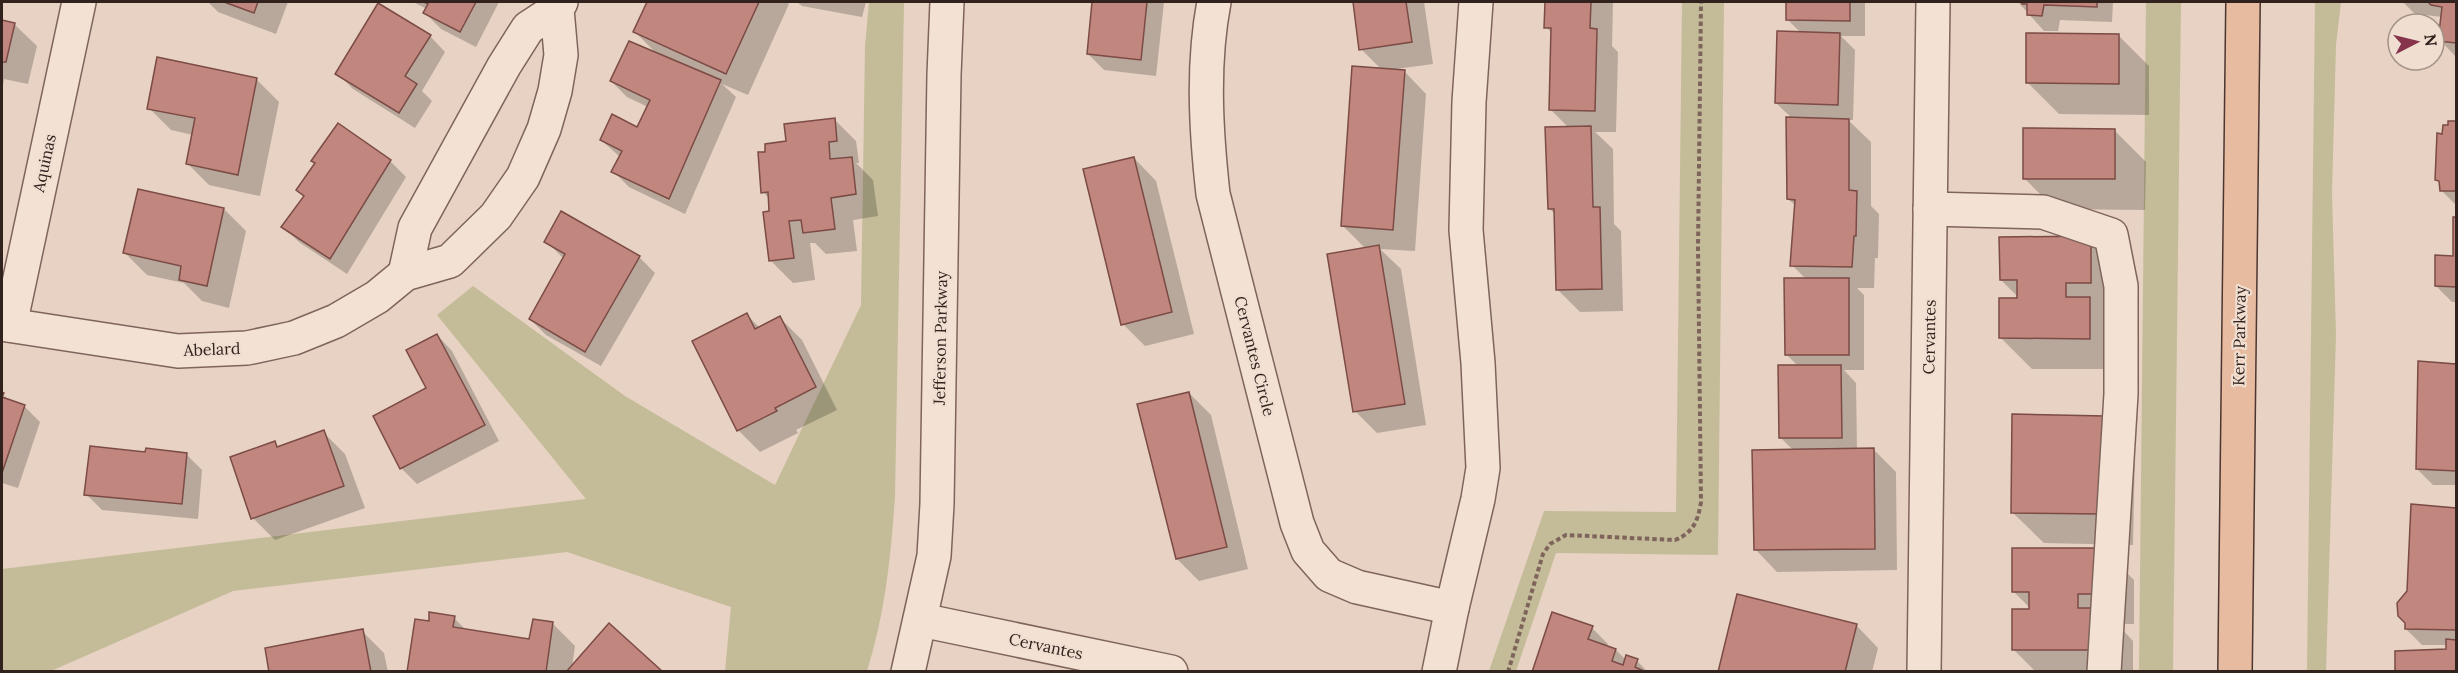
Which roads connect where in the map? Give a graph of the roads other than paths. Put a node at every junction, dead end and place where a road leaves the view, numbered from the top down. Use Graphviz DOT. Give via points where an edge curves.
graph roads {
  1 [pos="79,2"];
  2 [pos="947,2"];
  3 [pos="1214,2"];
  4 [pos="1476,2"];
  5 [pos="1933,2"];
  6 [pos="2243,2"];
  7 [pos="559,5"];
  8 [pos="1930,209"];
  9 [pos="405,274"];
  10 [pos="6,325"];
  11 [pos="1452,608"];
  12 [pos="921,620"];
  13 [pos="908,672"];
  14 [pos="1171,672"];
  15 [pos="1439,672"];
  16 [pos="1923,672"];
  17 [pos="2104,672"];
  18 [pos="2235,672"];
  1 -- 10 [label="street, Aquinas"];
  2 -- 12 [label="street, Jefferson Parkway" via="937,504 934,556"];
  3 -- 11 [label="street, Cervantes Circle" via="1207,92 1213,194 1308,551 1329,575 1357,587"];
  4 -- 11 [label="street" via="1469,102 1467,230 1483,468"];
  5 -- 8 [label="street, Cervantes"];
  6 -- 18 [label="main road, Kerr Parkway"];
  7 -- 9 [label="street, Abelard" via="528,28 504,66 415,228"];
  7 -- 9 [label="street, Abelard" via="561,54 555,92 523,177 496,216 450,261"];
  8 -- 16 [label="street, Cervantes"];
  8 -- 17 [label="street" via="2043,212 2111,235 2121,286 2121,394"];
  9 -- 10 [label="street, Abelard" via="377,297 336,321 294,338 247,348 177,351"];
  11 -- 15 [label="street"];
  12 -- 13 [label="street, Jefferson Parkway"];
  12 -- 14 [label="street, Cervantes"];
}
